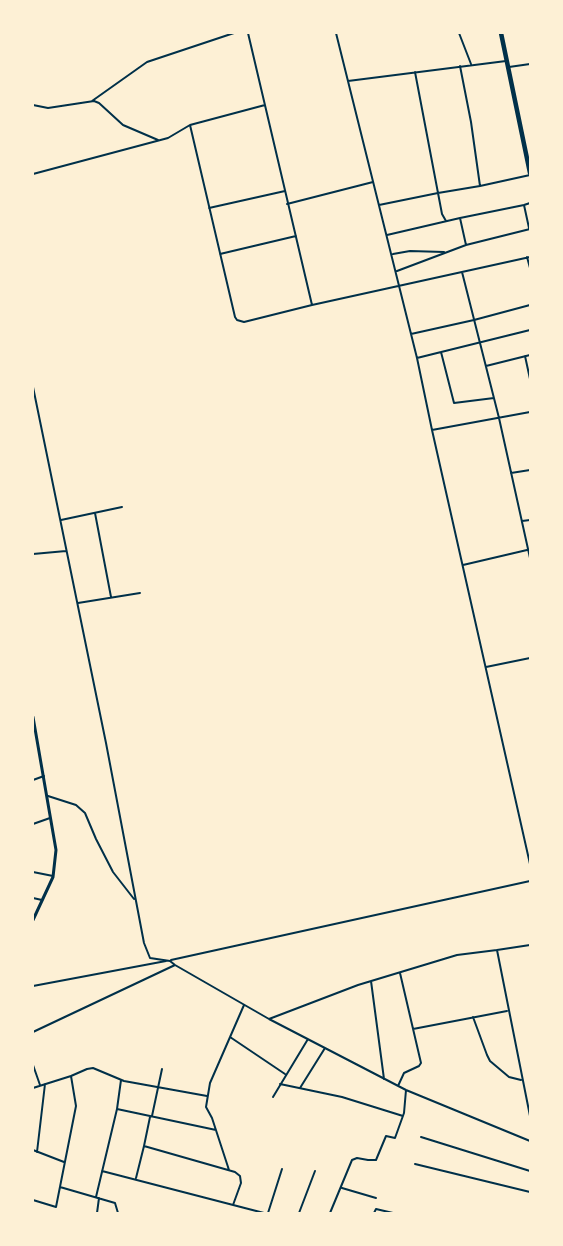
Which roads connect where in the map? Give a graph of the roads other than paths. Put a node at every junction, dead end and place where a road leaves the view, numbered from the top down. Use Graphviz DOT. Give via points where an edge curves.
graph roads {
  1 [pos="234,33"];
  2 [pos="248,33"];
  3 [pos="336,33"];
  4 [pos="459,33"];
  5 [pos="501,33"];
  6 [pos="530,64"];
  7 [pos="471,65"];
  8 [pos="507,65"];
  9 [pos="460,66"];
  10 [pos="415,72"];
  11 [pos="348,81"];
  12 [pos="92,100"];
  13 [pos="33,105"];
  14 [pos="265,105"];
  15 [pos="190,125"];
  16 [pos="159,140"];
  17 [pos="33,174"];
  18 [pos="530,174"];
  19 [pos="373,182"];
  20 [pos="480,186"];
  21 [pos="285,191"];
  22 [pos="438,194"];
  23 [pos="530,203"];
  24 [pos="287,204"];
  25 [pos="379,205"];
  26 [pos="524,205"];
  27 [pos="209,208"];
  28 [pos="460,218"];
  29 [pos="446,221"];
  30 [pos="529,229"];
  31 [pos="387,235"];
  32 [pos="296,236"];
  33 [pos="466,245"];
  34 [pos="447,253"];
  35 [pos="220,254"];
  36 [pos="392,255"];
  37 [pos="528,257"];
  38 [pos="530,268"];
  39 [pos="462,271"];
  40 [pos="397,272"];
  41 [pos="399,285"];
  42 [pos="312,305"];
  43 [pos="530,305"];
  44 [pos="474,320"];
  45 [pos="530,330"];
  46 [pos="411,334"];
  47 [pos="480,343"];
  48 [pos="441,352"];
  49 [pos="530,355"];
  50 [pos="525,356"];
  51 [pos="417,358"];
  52 [pos="486,366"];
  53 [pos="530,379"];
  54 [pos="33,387"];
  55 [pos="494,398"];
  56 [pos="530,412"];
  57 [pos="499,418"];
  58 [pos="432,430"];
  59 [pos="530,470"];
  60 [pos="511,473"];
  61 [pos="122,507"];
  62 [pos="95,513"];
  63 [pos="60,520"];
  64 [pos="530,520"];
  65 [pos="522,521"];
  66 [pos="528,550"];
  67 [pos="66,551"];
  68 [pos="33,554"];
  69 [pos="530,558"];
  70 [pos="463,565"];
  71 [pos="140,592"];
  72 [pos="111,597"];
  73 [pos="77,603"];
  74 [pos="530,658"];
  75 [pos="486,667"];
  76 [pos="33,717"];
  77 [pos="34,730"];
  78 [pos="44,776"];
  79 [pos="33,780"];
  80 [pos="48,796"];
  81 [pos="52,817"];
  82 [pos="33,824"];
  83 [pos="530,864"];
  84 [pos="33,872"];
  85 [pos="53,876"];
  86 [pos="530,881"];
  87 [pos="33,898"];
  88 [pos="42,900"];
  89 [pos="136,901"];
  90 [pos="33,920"];
  91 [pos="530,945"];
  92 [pos="497,950"];
  93 [pos="170,961"];
  94 [pos="175,965"];
  95 [pos="400,973"];
  96 [pos="371,981"];
  97 [pos="33,986"];
  98 [pos="244,1005"];
  99 [pos="508,1011"];
  100 [pos="474,1017"];
  101 [pos="269,1019"];
  102 [pos="413,1029"];
  103 [pos="33,1032"];
  104 [pos="230,1037"];
  105 [pos="308,1039"];
  106 [pos="325,1048"];
  107 [pos="33,1065"];
  108 [pos="162,1069"];
  109 [pos="286,1075"];
  110 [pos="71,1076"];
  111 [pos="384,1079"];
  112 [pos="121,1080"];
  113 [pos="522,1080"];
  114 [pos="45,1084"];
  115 [pos="280,1084"];
  116 [pos="40,1086"];
  117 [pos="398,1086"];
  118 [pos="159,1087"];
  119 [pos="300,1088"];
  120 [pos="33,1089"];
  121 [pos="406,1090"];
  122 [pos="208,1096"];
  123 [pos="273,1097"];
  124 [pos="117,1109"];
  125 [pos="403,1116"];
  126 [pos="530,1116"];
  127 [pos="151,1117"];
  128 [pos="216,1130"];
  129 [pos="421,1137"];
  130 [pos="530,1141"];
  131 [pos="144,1146"];
  132 [pos="33,1150"];
  133 [pos="37,1152"];
  134 [pos="65,1162"];
  135 [pos="416,1164"];
  136 [pos="282,1169"];
  137 [pos="229,1170"];
  138 [pos="102,1171"];
  139 [pos="315,1171"];
  140 [pos="530,1171"];
  141 [pos="135,1179"];
  142 [pos="60,1187"];
  143 [pos="341,1187"];
  144 [pos="530,1192"];
  145 [pos="98,1197"];
  146 [pos="376,1198"];
  147 [pos="33,1200"];
  148 [pos="233,1205"];
  149 [pos="97,1213"];
  150 [pos="118,1213"];
  151 [pos="266,1213"];
  152 [pos="299,1213"];
  153 [pos="330,1213"];
  154 [pos="374,1213"];
  155 [pos="393,1213"];
  1 -- 12 [label="street" via="147,62"];
  2 -- 14 [label="street"];
  3 -- 11 [label="street"];
  4 -- 7 [label="street"];
  5 -- 8 [label="main road"];
  6 -- 8 [label="street"];
  7 -- 8 [label="street"];
  7 -- 9 [label="street"];
  8 -- 18 [label="main road"];
  9 -- 10 [label="street"];
  9 -- 20 [label="street"];
  10 -- 11 [label="street"];
  10 -- 22 [label="street"];
  11 -- 19 [label="street"];
  12 -- 13 [label="street" via="48,108"];
  12 -- 16 [label="street" via="123,125"];
  14 -- 15 [label="street"];
  14 -- 21 [label="street"];
  15 -- 16 [label="street"];
  15 -- 27 [label="street"];
  16 -- 17 [label="street"];
  18 -- 20 [label="street"];
  19 -- 24 [label="street"];
  19 -- 25 [label="street"];
  20 -- 22 [label="street"];
  21 -- 24 [label="street"];
  21 -- 27 [label="street"];
  22 -- 25 [label="street"];
  22 -- 29 [label="street"];
  23 -- 26 [label="street"];
  24 -- 32 [label="street"];
  25 -- 31 [label="street"];
  26 -- 28 [label="street"];
  26 -- 30 [label="street"];
  27 -- 35 [label="street"];
  28 -- 29 [label="street"];
  28 -- 33 [label="street"];
  29 -- 31 [label="street"];
  30 -- 33 [label="street"];
  31 -- 36 [label="street"];
  32 -- 35 [label="street"];
  32 -- 42 [label="street"];
  33 -- 34 [label="street"];
  34 -- 36 [label="street" via="410,251"];
  34 -- 40 [label="street"];
  35 -- 42 [label="street" via="237,320 243,322"];
  36 -- 40 [label="street"];
  37 -- 38 [label="street"];
  37 -- 39 [label="street"];
  39 -- 41 [label="street"];
  39 -- 44 [label="street"];
  40 -- 41 [label="street"];
  41 -- 42 [label="street"];
  41 -- 46 [label="street"];
  43 -- 44 [label="street"];
  44 -- 46 [label="street"];
  44 -- 47 [label="street"];
  45 -- 47 [label="street"];
  46 -- 51 [label="street"];
  47 -- 48 [label="street"];
  47 -- 52 [label="street"];
  48 -- 51 [label="street"];
  48 -- 55 [label="street" via="454,403"];
  49 -- 50 [label="street"];
  50 -- 52 [label="street"];
  50 -- 53 [label="street"];
  51 -- 58 [label="street"];
  52 -- 55 [label="street"];
  54 -- 63 [label="street"];
  55 -- 57 [label="street"];
  56 -- 57 [label="street"];
  57 -- 58 [label="street"];
  57 -- 60 [label="street"];
  58 -- 70 [label="street"];
  59 -- 60 [label="street"];
  60 -- 65 [label="street"];
  61 -- 62 [label="street"];
  62 -- 63 [label="street"];
  62 -- 72 [label="street"];
  63 -- 67 [label="street"];
  64 -- 65 [label="street"];
  65 -- 66 [label="street"];
  66 -- 69 [label="street"];
  66 -- 70 [label="street"];
  67 -- 68 [label="street"];
  67 -- 73 [label="street"];
  70 -- 75 [label="street"];
  71 -- 72 [label="street"];
  72 -- 73 [label="street"];
  73 -- 89 [label="street"];
  74 -- 75 [label="street"];
  75 -- 83 [label="street"];
  76 -- 77 [label="street"];
  77 -- 78 [label="street"];
  78 -- 79 [label="street"];
  78 -- 80 [label="street"];
  80 -- 81 [label="street"];
  80 -- 89 [label="street" via="76,805 85,813 113,872"];
  81 -- 82 [label="street"];
  81 -- 85 [label="street" via="57,850"];
  84 -- 85 [label="street"];
  85 -- 88 [label="street"];
  86 -- 93 [label="street"];
  87 -- 88 [label="street"];
  88 -- 90 [label="street"];
  89 -- 93 [label="street" via="150,958"];
  91 -- 92 [label="street"];
  92 -- 95 [label="street" via="457,956"];
  92 -- 99 [label="street"];
  93 -- 94 [label="street"];
  93 -- 97 [label="street"];
  94 -- 98 [label="street"];
  94 -- 103 [label="street"];
  95 -- 96 [label="street"];
  95 -- 102 [label="street"];
  96 -- 101 [label="street"];
  96 -- 111 [label="street"];
  98 -- 101 [label="street"];
  98 -- 104 [label="street"];
  99 -- 100 [label="street"];
  99 -- 113 [label="street"];
  100 -- 102 [label="street"];
  100 -- 113 [label="street" via="490,1061 507,1076"];
  101 -- 105 [label="street"];
  102 -- 117 [label="street" via="421,1065 404,1073"];
  104 -- 109 [label="street"];
  104 -- 122 [label="street"];
  105 -- 106 [label="street"];
  105 -- 109 [label="street"];
  106 -- 111 [label="street"];
  106 -- 119 [label="street"];
  107 -- 116 [label="street"];
  108 -- 118 [label="street"];
  109 -- 115 [label="street"];
  110 -- 112 [label="street" via="90,1068"];
  110 -- 114 [label="street"];
  110 -- 134 [label="street" via="76,1106"];
  111 -- 117 [label="street"];
  112 -- 118 [label="street"];
  112 -- 124 [label="street"];
  113 -- 126 [label="street"];
  114 -- 116 [label="street"];
  114 -- 133 [label="street"];
  115 -- 119 [label="street"];
  115 -- 123 [label="street"];
  116 -- 120 [label="street"];
  117 -- 121 [label="street"];
  118 -- 122 [label="street"];
  118 -- 127 [label="street"];
  119 -- 125 [label="street"];
  121 -- 125 [label="street"];
  121 -- 130 [label="street"];
  122 -- 128 [label="street" via="206,1107"];
  124 -- 127 [label="street"];
  124 -- 138 [label="street"];
  125 -- 143 [label="street" via="395,1138 386,1136 376,1160 352,1160"];
  127 -- 128 [label="street"];
  127 -- 131 [label="street"];
  128 -- 137 [label="street"];
  129 -- 140 [label="street"];
  131 -- 137 [label="street"];
  131 -- 141 [label="street"];
  132 -- 133 [label="street"];
  133 -- 134 [label="street"];
  134 -- 142 [label="street"];
  135 -- 144 [label="street"];
  136 -- 151 [label="street"];
  137 -- 148 [label="street" via="242,1180"];
  138 -- 141 [label="street"];
  138 -- 145 [label="street"];
  139 -- 152 [label="street"];
  141 -- 148 [label="street"];
  142 -- 145 [label="street"];
  142 -- 147 [label="street" via="56,1209"];
  143 -- 146 [label="street"];
  143 -- 153 [label="street"];
  145 -- 149 [label="street"];
  145 -- 150 [label="street" via="115,1203"];
  148 -- 151 [label="street"];
  154 -- 155 [label="street" via="376,1209"];
}
